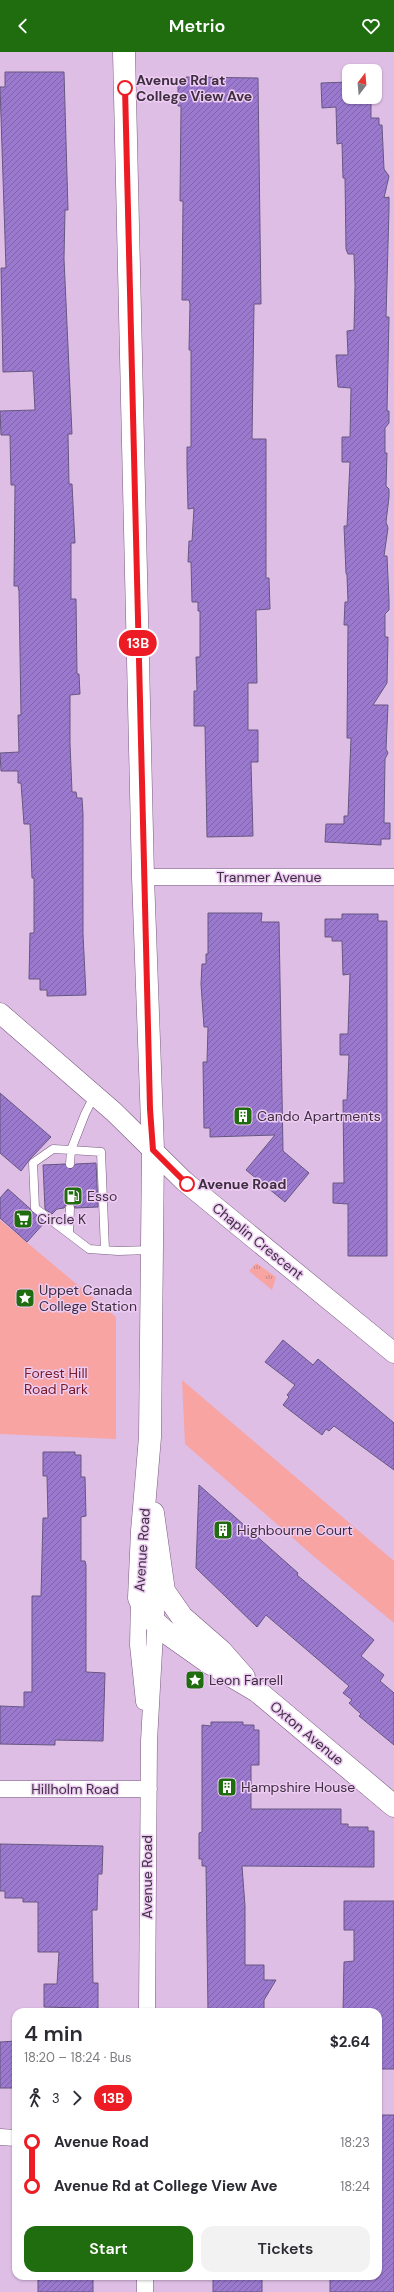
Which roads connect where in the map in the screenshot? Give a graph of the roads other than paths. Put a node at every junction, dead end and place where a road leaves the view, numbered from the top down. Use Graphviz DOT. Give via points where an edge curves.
graph roads {
  1 [pos="124,52"];
  2 [pos="143,877"];
  3 [pos="394,877"];
  4 [pos="0,1013"];
  5 [pos="94,1096"];
  6 [pos="71,1150"];
  7 [pos="153,1150"];
  8 [pos="70,1164"];
  9 [pos="70,1208"];
  10 [pos="70,1233"];
  11 [pos="105,1250"];
  12 [pos="152,1250"];
  13 [pos="394,1353"];
  14 [pos="148,1478"];
  15 [pos="158,1559"];
  16 [pos="139,1598"];
  17 [pos="156,1624"];
  18 [pos="257,1692"];
  19 [pos="149,1741"];
  20 [pos="0,1789"];
  21 [pos="149,1789"];
  22 [pos="394,1806"];
  23 [pos="147,2008"];
  24 [pos="0,2138"];
  25 [pos="12,2138"];
  26 [pos="145,2280"];
  27 [pos="145,2292"];
  1 -- 2 [label="main road, Avenue Road"];
  2 -- 3 [label="street, Tranmer Avenue"];
  2 -- 7 [label="main road, Avenue Road"];
  4 -- 5 [label="street, Chaplin Crescent"];
  5 -- 6 [label="lane"];
  5 -- 7 [label="street, Chaplin Crescent"];
  6 -- 8 [label="lane"];
  6 -- 10 [label="lane" via="53,1149 33,1163 35,1208"];
  6 -- 11 [label="lane" via="102,1152"];
  7 -- 12 [label="main road, Avenue Road"];
  7 -- 13 [label="street, Chaplin Crescent" via="184,1181"];
  9 -- 10 [label="lane"];
  10 -- 11 [label="lane" via="89,1249"];
  11 -- 12 [label="lane"];
  12 -- 14 [label="main road, Avenue Road"];
  14 -- 15 [label="main road, Avenue Road"];
  14 -- 16 [label="main road, Avenue Road" via="142,1531"];
  15 -- 17 [label="street, Avenue Road"];
  15 -- 18 [label="main road, Oxton Avenue" via="164,1591 173,1606 182,1617 222,1650"];
  16 -- 17 [label="main road, Oxton Avenue" via="147,1615"];
  16 -- 19 [label="street, Avenue Road" via="138,1645"];
  17 -- 18 [label="main road, Oxton Avenue" via="208,1662"];
  17 -- 19 [label="street, Avenue Road"];
  18 -- 22 [label="main road, Oxton Avenue"];
  19 -- 21 [label="street, Avenue Road"];
  20 -- 21 [label="street, Hillholm Road"];
  21 -- 23 [label="street, Avenue Road"];
  24 -- 25 [label="street"];
  26 -- 27 [label="street"];
}
